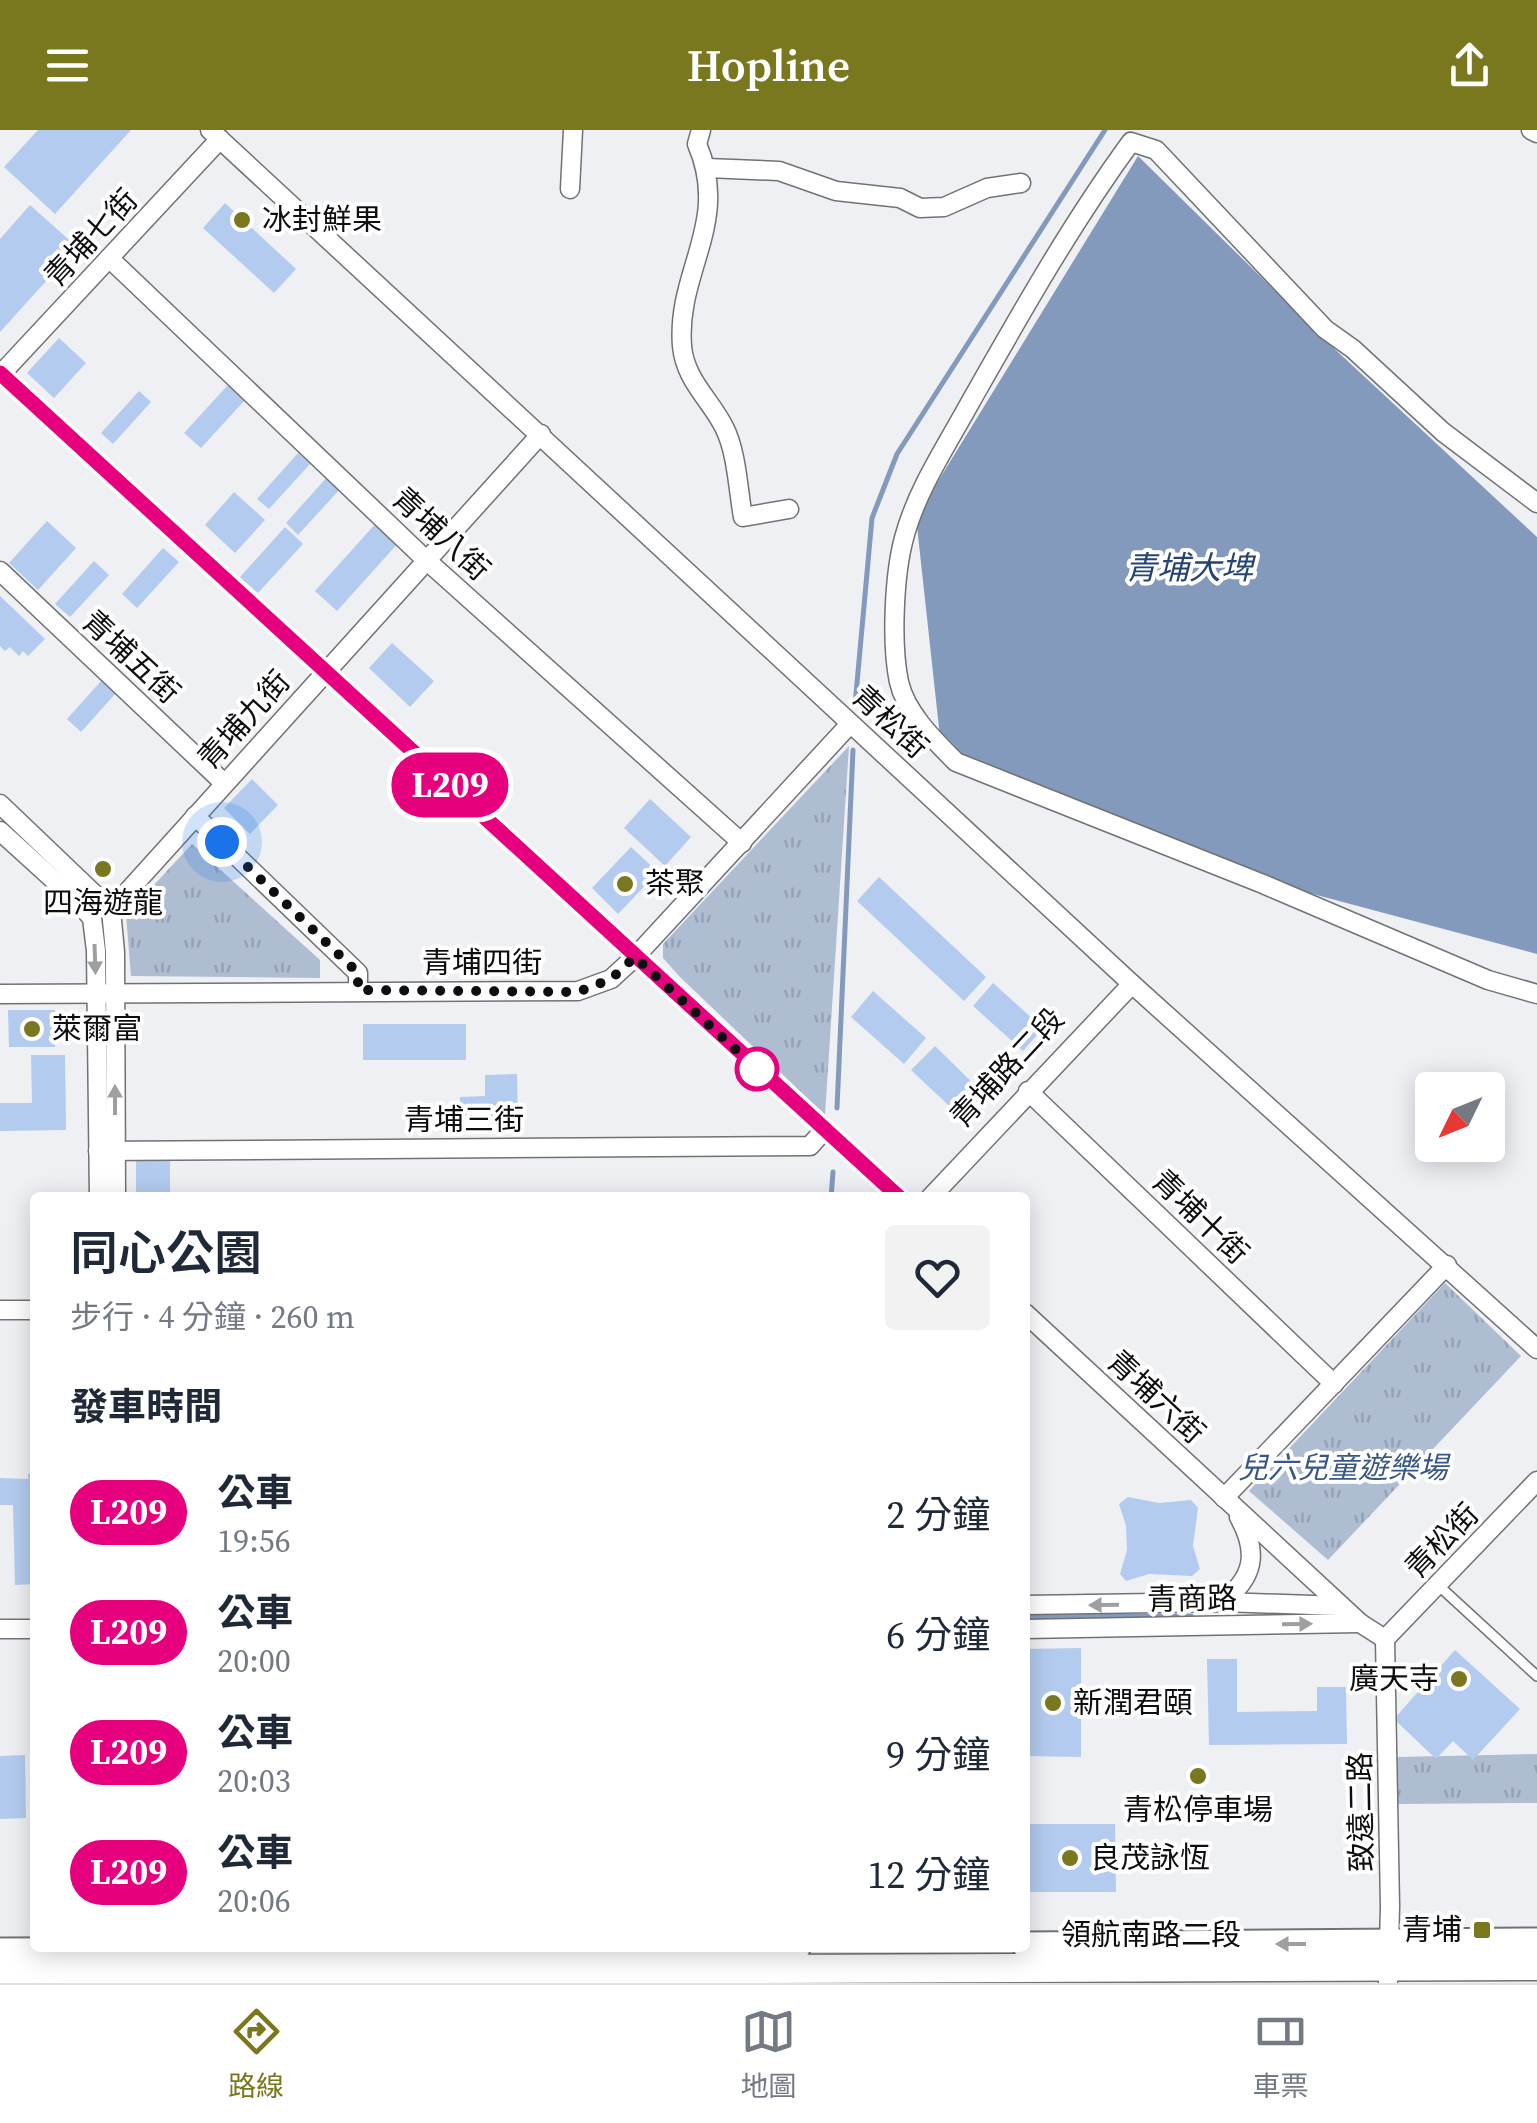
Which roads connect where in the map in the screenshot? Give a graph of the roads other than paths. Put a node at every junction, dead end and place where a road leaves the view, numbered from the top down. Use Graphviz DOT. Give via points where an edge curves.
graph roads {
  1 [pos="573,130"];
  2 [pos="701,130"];
  3 [pos="215,134"];
  4 [pos="707,168"];
  5 [pos="1021,183"];
  6 [pos="570,189"];
  7 [pos="109,258"];
  8 [pos="1,374"];
  9 [pos="541,434"];
  10 [pos="1537,503"];
  11 [pos="789,509"];
  12 [pos="425,559"];
  13 [pos="0,570"];
  14 [pos="327,670"];
  15 [pos="850,724"];
  16 [pos="224,782"];
  17 [pos="0,804"];
  18 [pos="195,816"];
  19 [pos="0,831"];
  20 [pos="742,842"];
  21 [pos="111,910"];
  22 [pos="635,957"];
  23 [pos="1132,984"];
  24 [pos="358,990"];
  25 [pos="105,993"];
  26 [pos="0,994"];
  27 [pos="1537,994"];
  28 [pos="1028,1091"];
  29 [pos="824,1130"];
  30 [pos="106,1151"];
  31 [pos="100,1192"];
  32 [pos="115,1192"];
  33 [pos="893,1192"];
  34 [pos="935,1192"];
  35 [pos="1447,1265"];
  36 [pos="0,1310"];
  37 [pos="30,1310"];
  38 [pos="1030,1318"];
  39 [pos="1537,1349"];
  40 [pos="1334,1384"];
  41 [pos="1537,1481"];
  42 [pos="1230,1503"];
  43 [pos="1438,1585"];
  44 [pos="1222,1602"];
  45 [pos="1030,1605"];
  46 [pos="1342,1606"];
  47 [pos="1360,1623"];
  48 [pos="0,1629"];
  49 [pos="30,1629"];
  50 [pos="1030,1629"];
  51 [pos="1385,1639"];
  52 [pos="1537,1676"];
  53 [pos="1537,1941"];
  54 [pos="1030,1945"];
  55 [pos="0,1951"];
  56 [pos="109,1962"];
  57 [pos="781,1962"];
  58 [pos="1388,1964"];
  59 [pos="1537,1966"];
  60 [pos="0,1972"];
  1 -- 6 [label="street"];
  2 -- 4 [label="street" via="696,144"];
  3 -- 7 [label="street, 青埔七街"];
  3 -- 9 [label="street, 青松街"];
  4 -- 5 [label="street" via="779,171 920,208"];
  4 -- 11 [label="street" via="708,218 686,296 682,346 688,374 726,430 743,518"];
  7 -- 8 [label="street, 青埔七街"];
  7 -- 12 [label="street, 青埔八街"];
  8 -- 14 [label="street"];
  9 -- 12 [label="street, 青埔九街"];
  9 -- 15 [label="street, 青松街"];
  10 -- 27 [label="street" via="1325,329 1156,150 1130,142 1011,330 921,492 903,539 896,632 900,684 926,731 956,762 1488,980"];
  12 -- 14 [label="street, 青埔九街"];
  12 -- 20 [label="street, 青埔八街"];
  13 -- 16 [label="street, 青埔五街"];
  14 -- 16 [label="street, 青埔九街"];
  14 -- 22 [label="street"];
  15 -- 20 [label="street, 青埔四街"];
  15 -- 23 [label="street, 青松街"];
  16 -- 18 [label="street, 青埔九街"];
  17 -- 21 [label="street"];
  18 -- 21 [label="street, 青埔九街"];
  18 -- 24 [label="street" via="358,973"];
  19 -- 25 [label="street, one-way" via="92,918"];
  20 -- 22 [label="street, 青埔四街"];
  21 -- 25 [label="street"];
  22 -- 24 [label="street, 青埔四街" via="611,979 578,992"];
  22 -- 29 [label="street"];
  23 -- 28 [label="street, 青埔路二段"];
  23 -- 35 [label="street, 青松街"];
  24 -- 25 [label="street, 青埔四街"];
  25 -- 26 [label="street, 青埔四街"];
  25 -- 30 [label="street"];
  28 -- 34 [label="street, 青埔路二段"];
  28 -- 40 [label="street, 青埔十街"];
  29 -- 30 [label="street, 青埔三街" via="810,1146"];
  29 -- 33 [label="street"];
  30 -- 31 [label="street"];
  30 -- 32 [label="street"];
  35 -- 39 [label="street, 青松街"];
  35 -- 40 [label="street"];
  36 -- 37 [label="street"];
  38 -- 42 [label="street, 青埔六街"];
  40 -- 42 [label="street"];
  41 -- 43 [label="street, 青松街"];
  42 -- 44 [label="street" via="1244,1526 1252,1562 1241,1588"];
  42 -- 46 [label="street, 青埔六街"];
  43 -- 51 [label="street, 青松街"];
  43 -- 52 [label="lane"];
  44 -- 45 [label="street, 青商路, one-way"];
  44 -- 46 [label="street, 青商路"];
  46 -- 47 [label="street, 青埔六街"];
  50 -- 47 [label="street, 青商路, one-way"];
  47 -- 51 [label="street, 青埔六街"];
  48 -- 49 [label="street"];
  51 -- 58 [label="street, 致遠二路"];
  53 -- 58 [label="street, 領航南路二段"];
  58 -- 54 [label="street, 領航南路二段, one-way"];
  55 -- 56 [label="street"];
  56 -- 57 [label="main road, 領航南路二段"];
  56 -- 60 [label="main road, 領航南路二段"];
  57 -- 58 [label="main road, 領航南路二段"];
  58 -- 59 [label="main road, 領航南路二段"];
}
